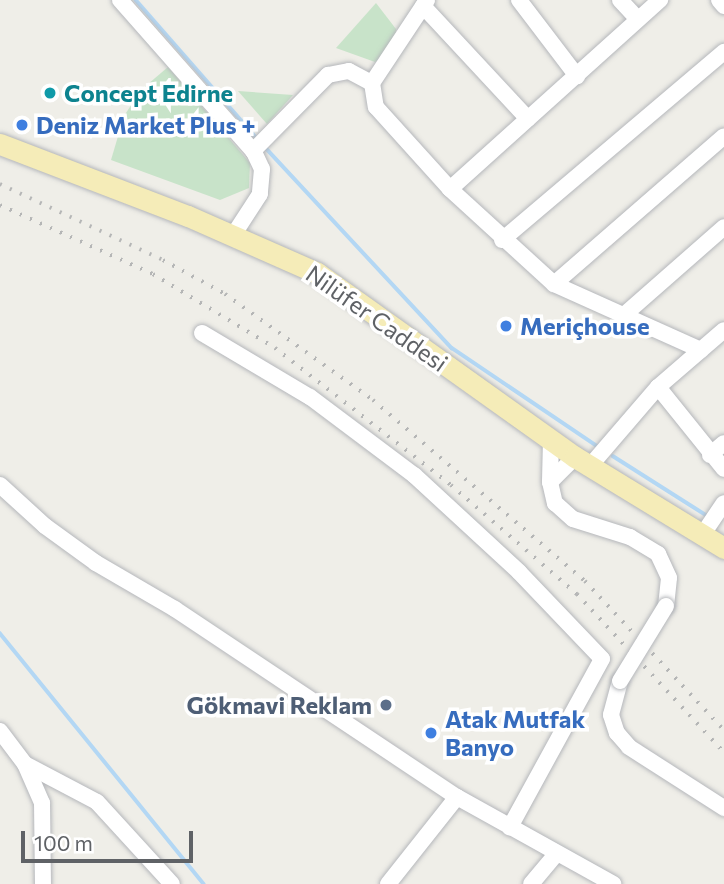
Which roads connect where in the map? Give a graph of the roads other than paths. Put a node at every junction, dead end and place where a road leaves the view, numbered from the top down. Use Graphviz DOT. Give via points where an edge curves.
graph roads {
  1 [pos="120,0"];
  2 [pos="519,0"];
  3 [pos="620,0"];
  4 [pos="660,0"];
  5 [pos="719,0"];
  6 [pos="425,3"];
  7 [pos="724,6"];
  8 [pos="638,19"];
  9 [pos="724,52"];
  10 [pos="578,75"];
  11 [pos="372,83"];
  12 [pos="528,119"];
  13 [pos="724,136"];
  14 [pos="0,144"];
  15 [pos="253,151"];
  16 [pos="450,189"];
  17 [pos="724,227"];
  18 [pos="234,234"];
  19 [pos="502,240"];
  20 [pos="554,284"];
  21 [pos="624,315"];
  22 [pos="724,330"];
  23 [pos="202,333"];
  24 [pos="701,350"];
  25 [pos="658,387"];
  26 [pos="551,440"];
  27 [pos="724,443"];
  28 [pos="710,455"];
  29 [pos="582,462"];
  30 [pos="724,469"];
  31 [pos="550,482"];
  32 [pos="0,485"];
  33 [pos="724,503"];
  34 [pos="703,534"];
  35 [pos="724,548"];
  36 [pos="0,731"];
  37 [pos="25,764"];
  38 [pos="457,797"];
  39 [pos="724,808"];
  40 [pos="510,827"];
  41 [pos="557,853"];
  42 [pos="608,883"];
  43 [pos="43,884"];
  44 [pos="172,884"];
  45 [pos="388,884"];
  46 [pos="531,884"];
  1 -- 15 [label="street"];
  2 -- 10 [label="street"];
  3 -- 8 [label="street"];
  4 -- 8 [label="street"];
  5 -- 7 [label="street"];
  6 -- 11 [label="street"];
  6 -- 12 [label="street"];
  8 -- 10 [label="street"];
  9 -- 19 [label="street"];
  10 -- 12 [label="street"];
  11 -- 15 [label="street" via="349,71 328,75"];
  11 -- 16 [label="street" via="376,107"];
  12 -- 16 [label="street"];
  13 -- 20 [label="street"];
  14 -- 18 [label="main road, Nilüfer Caddesi"];
  15 -- 18 [label="street" via="262,169 260,194"];
  16 -- 19 [label="street"];
  17 -- 21 [label="street"];
  18 -- 26 [label="main road, Nilüfer Caddesi" via="317,274"];
  19 -- 20 [label="street"];
  20 -- 21 [label="street"];
  21 -- 24 [label="street"];
  22 -- 24 [label="street"];
  23 -- 40 [label="street" via="310,397 414,475 520,572 602,659"];
  24 -- 25 [label="street"];
  25 -- 28 [label="street"];
  25 -- 29 [label="street"];
  26 -- 29 [label="main road, Nilüfer Caddesi"];
  26 -- 31 [label="street"];
  27 -- 28 [label="street"];
  28 -- 30 [label="street"];
  29 -- 31 [label="street"];
  29 -- 34 [label="main road, Nilüfer Caddesi"];
  31 -- 39 [label="street, bridge" via="555,502 573,519 630,537 658,554 668,578 666,606 620,681 611,715 629,747"];
  32 -- 38 [label="street" via="96,563 175,609"];
  33 -- 34 [label="street"];
  34 -- 35 [label="main road, Nilüfer Caddesi"];
  36 -- 37 [label="street"];
  37 -- 43 [label="street" via="42,803"];
  37 -- 44 [label="street" via="97,802"];
  38 -- 40 [label="street"];
  38 -- 45 [label="street"];
  40 -- 41 [label="street"];
  41 -- 42 [label="street"];
  41 -- 46 [label="street"];
}
